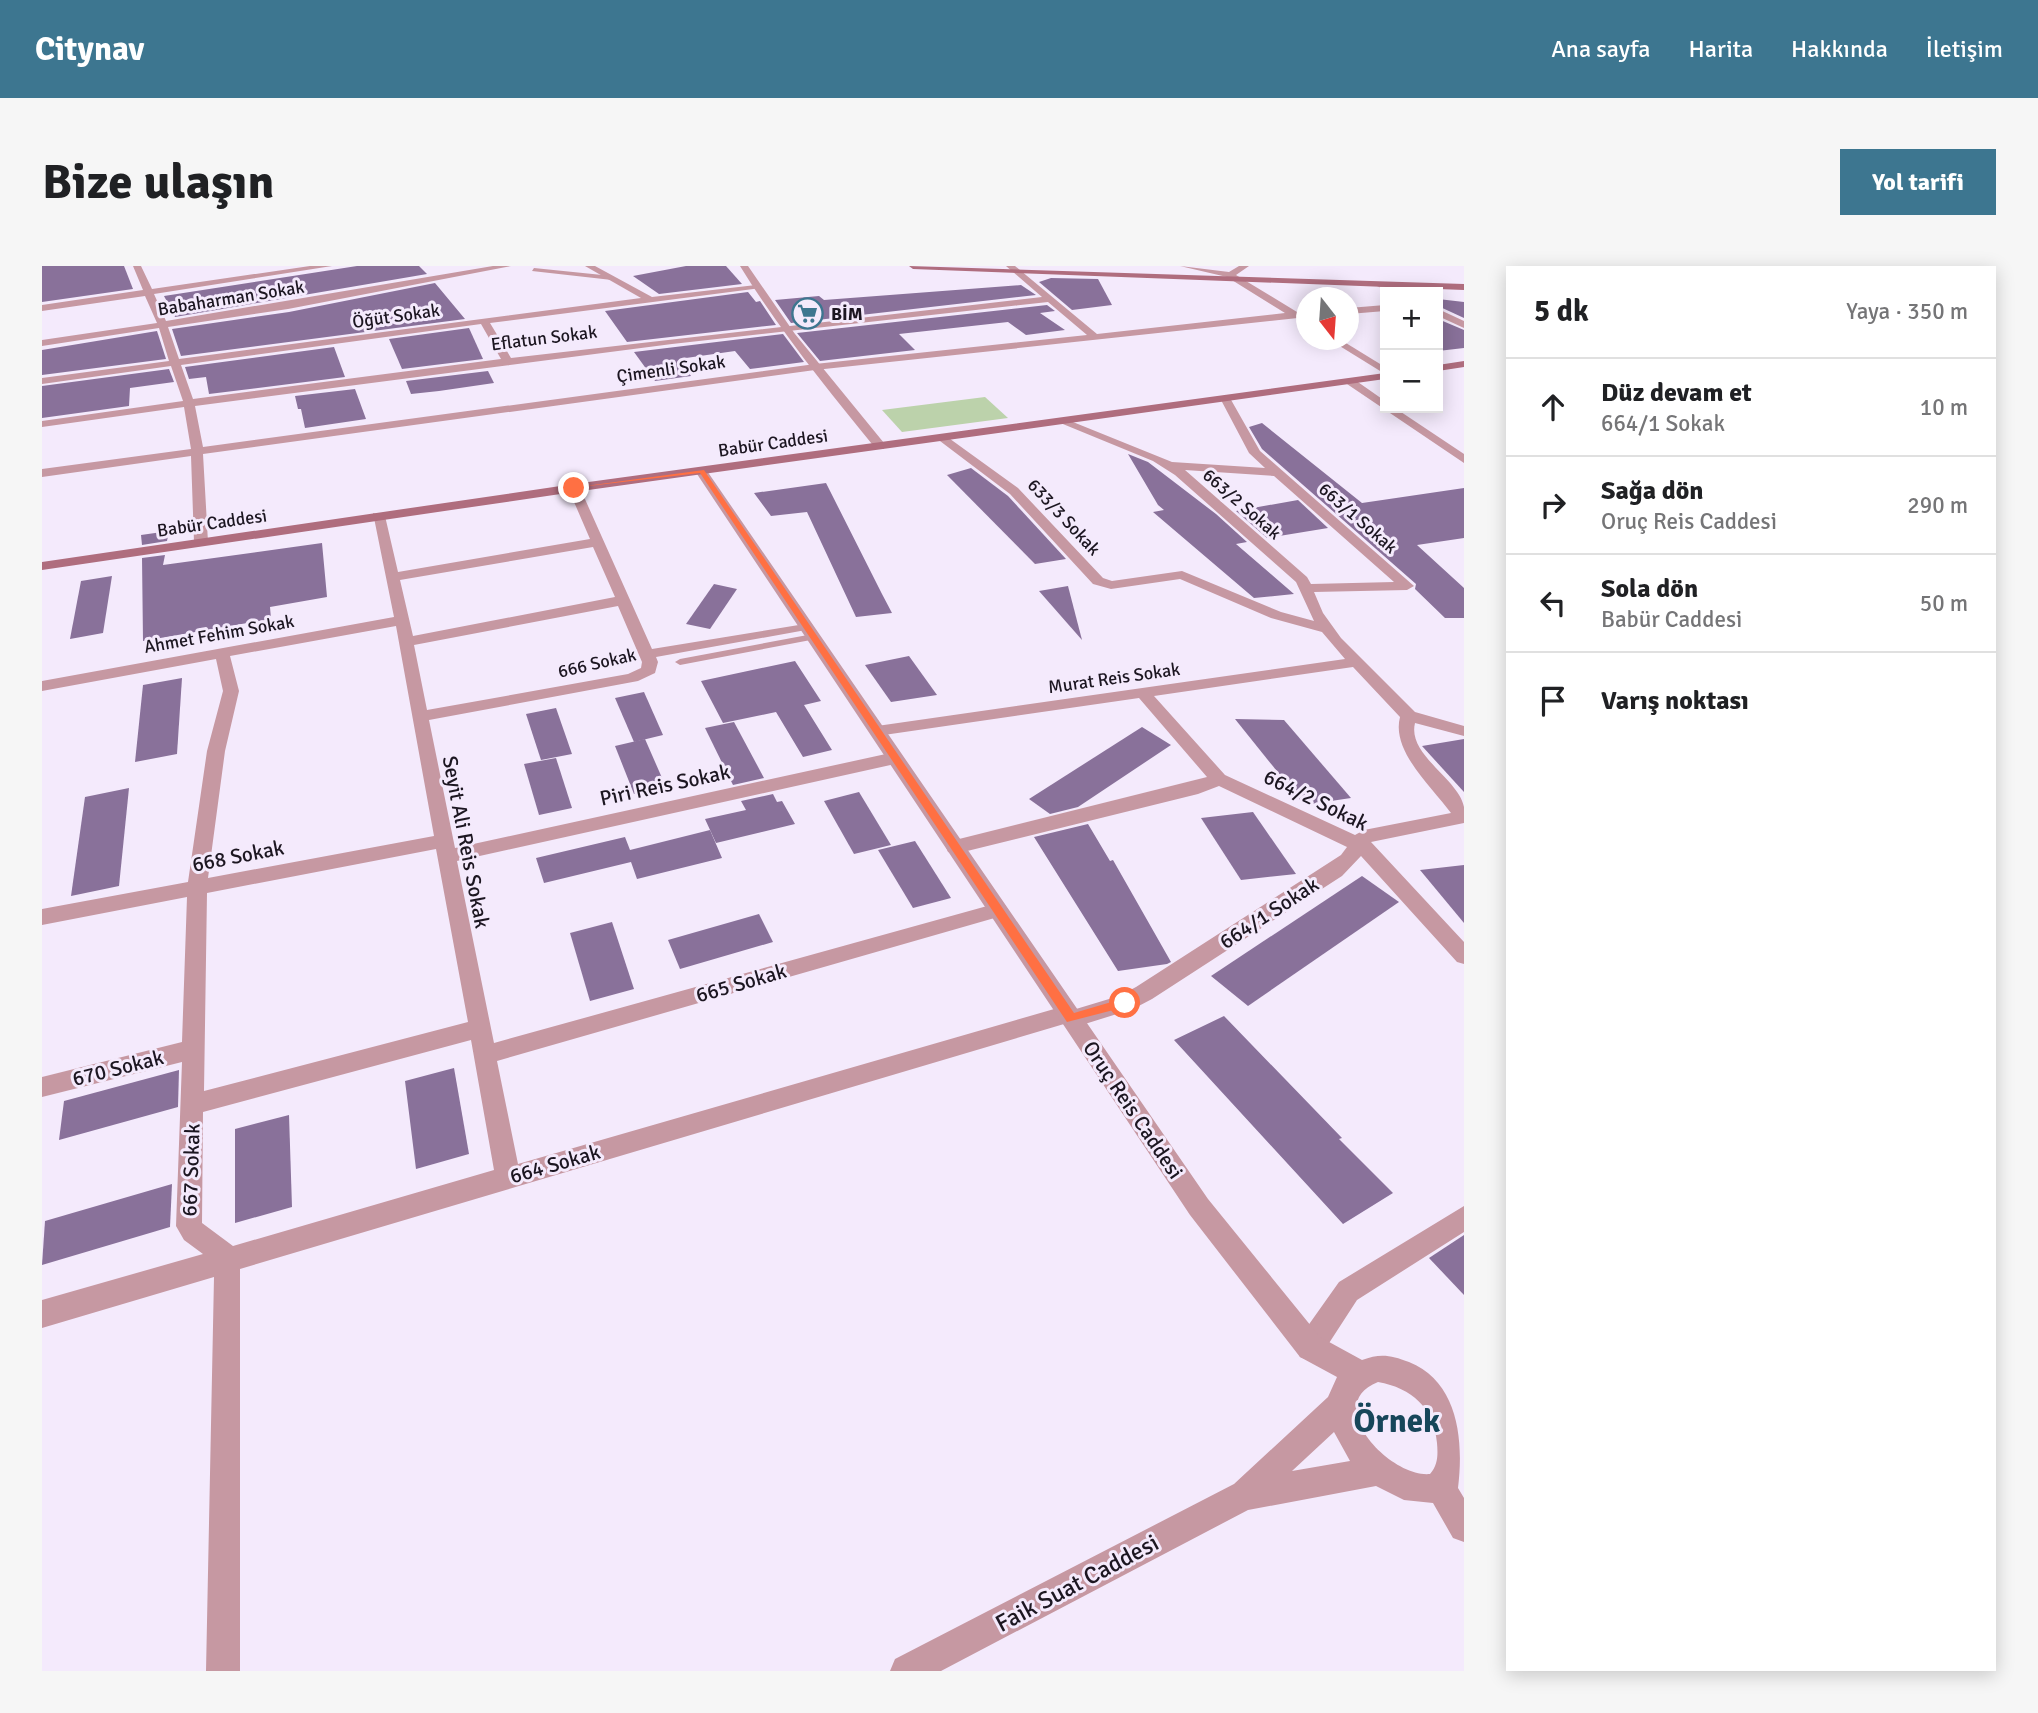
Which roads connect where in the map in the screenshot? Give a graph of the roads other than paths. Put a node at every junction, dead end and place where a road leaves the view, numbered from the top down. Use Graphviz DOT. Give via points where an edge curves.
graph roads {
  1 [pos="137,266"];
  2 [pos="328,266"];
  3 [pos="433,266"];
  4 [pos="507,266"];
  5 [pos="589,266"];
  6 [pos="914,266"];
  7 [pos="1184,266"];
  8 [pos="1245,266"];
  9 [pos="748,268"];
  10 [pos="1010,268"];
  11 [pos="534,270"];
  12 [pos="452,277"];
  13 [pos="1234,277"];
  14 [pos="612,278"];
  15 [pos="1380,284"];
  16 [pos="1464,284"];
  17 [pos="1386,287"];
  18 [pos="756,288"];
  19 [pos="148,293"];
  20 [pos="649,299"];
  21 [pos="1051,299"];
  22 [pos="42,307"];
  23 [pos="1380,309"];
  24 [pos="1359,310"];
  25 [pos="1443,314"];
  26 [pos="1293,315"];
  27 [pos="1296,315"];
  28 [pos="1296,316"];
  29 [pos="484,320"];
  30 [pos="162,324"];
  31 [pos="1464,325"];
  32 [pos="784,326"];
  33 [pos="1094,336"];
  34 [pos="42,343"];
  35 [pos="1351,350"];
  36 [pos="507,360"];
  37 [pos="173,362"];
  38 [pos="1462,365"];
  39 [pos="816,367"];
  40 [pos="1443,367"];
  41 [pos="1380,368"];
  42 [pos="1380,377"];
  43 [pos="42,381"];
  44 [pos="1350,382"];
  45 [pos="1226,400"];
  46 [pos="1380,402"];
  47 [pos="188,403"];
  48 [pos="1396,413"];
  49 [pos="1064,422"];
  50 [pos="42,424"];
  51 [pos="942,438"];
  52 [pos="880,446"];
  53 [pos="197,449"];
  54 [pos="1464,459"];
  55 [pos="1171,466"];
  56 [pos="701,471"];
  57 [pos="1275,472"];
  58 [pos="42,473"];
  59 [pos="574,488"];
  60 [pos="379,516"];
  61 [pos="201,541"];
  62 [pos="596,541"];
  63 [pos="42,566"];
  64 [pos="393,577"];
  65 [pos="1307,588"];
  66 [pos="624,600"];
  67 [pos="402,620"];
  68 [pos="1326,629"];
  69 [pos="810,631"];
  70 [pos="406,642"];
  71 [pos="222,653"];
  72 [pos="647,654"];
  73 [pos="680,662"];
  74 [pos="1356,662"];
  75 [pos="42,686"];
  76 [pos="1143,693"];
  77 [pos="1409,716"];
  78 [pos="420,717"];
  79 [pos="877,731"];
  80 [pos="1464,731"];
  81 [pos="895,758"];
  82 [pos="1219,779"];
  83 [pos="1464,817"];
  84 [pos="1358,844"];
  85 [pos="956,847"];
  86 [pos="443,849"];
  87 [pos="197,886"];
  88 [pos="998,911"];
  89 [pos="42,917"];
  90 [pos="1464,956"];
  91 [pos="1070,1016"];
  92 [pos="480,1028"];
  93 [pos="194,1049"];
  94 [pos="484,1055"];
  95 [pos="42,1087"];
  96 [pos="194,1104"];
  97 [pos="508,1177"];
  98 [pos="1464,1218"];
  99 [pos="227,1259"];
  100 [pos="42,1314"];
  101 [pos="1310,1347"];
  102 [pos="1358,1373"];
  103 [pos="1341,1405"];
  104 [pos="1458,1417"];
  105 [pos="1378,1471"];
  106 [pos="1440,1487"];
  107 [pos="1245,1494"];
  108 [pos="1464,1527"];
  109 [pos="223,1671"];
  110 [pos="907,1671"];
  1 -- 19 [label="street"];
  2 -- 19 [label="street"];
  3 -- 12 [label="street"];
  4 -- 12 [label="street, Babaharman Sokak"];
  5 -- 14 [label="street"];
  6 -- 10 [label="main road"];
  7 -- 13 [label="street"];
  8 -- 13 [label="street"];
  9 -- 18 [label="street"];
  10 -- 13 [label="main road"];
  10 -- 21 [label="street"];
  11 -- 14 [label="lane"];
  12 -- 30 [label="street, Babaharman Sokak"];
  13 -- 15 [label="main road"];
  13 -- 16 [label="main road"];
  13 -- 26 [label="street"];
  14 -- 20 [label="street"];
  15 -- 16 [label="main road"];
  15 -- 17 [label="street"];
  18 -- 20 [label="street, Öğüt Sokak"];
  18 -- 32 [label="street"];
  19 -- 22 [label="street"];
  19 -- 30 [label="street"];
  20 -- 29 [label="street, Öğüt Sokak"];
  21 -- 32 [label="street, Eflatun Sokak"];
  21 -- 33 [label="street"];
  23 -- 24 [label="street"];
  25 -- 31 [label="street"];
  26 -- 27 [label="street, Çimenli Sokak"];
  26 -- 28 [label="street"];
  26 -- 33 [label="street, Çimenli Sokak"];
  29 -- 36 [label="street"];
  29 -- 37 [label="street, Öğüt Sokak"];
  30 -- 34 [label="street, Babaharman Sokak"];
  30 -- 37 [label="street"];
  32 -- 36 [label="street, Eflatun Sokak"];
  32 -- 39 [label="street"];
  33 -- 39 [label="street, Çimenli Sokak"];
  35 -- 41 [label="street"];
  36 -- 47 [label="street, Eflatun Sokak"];
  37 -- 43 [label="street, Öğüt Sokak"];
  37 -- 47 [label="street"];
  38 -- 40 [label="main road"];
  39 -- 52 [label="street"];
  39 -- 53 [label="street, Çimenli Sokak"];
  42 -- 44 [label="main road, Babür Caddesi"];
  44 -- 45 [label="main road, Babür Caddesi"];
  44 -- 46 [label="street"];
  45 -- 49 [label="main road, Babür Caddesi"];
  45 -- 57 [label="street, 663/1 Sokak" via="1255,453"];
  47 -- 50 [label="street, Eflatun Sokak"];
  47 -- 53 [label="street"];
  48 -- 54 [label="street"];
  49 -- 51 [label="main road, Babür Caddesi"];
  49 -- 55 [label="street, 663/2 Sokak"];
  51 -- 52 [label="main road, Babür Caddesi"];
  51 -- 68 [label="street, 633/3 Sokak" via="1014,491 1098,581 1111,585 1182,575 1276,615"];
  52 -- 56 [label="main road, Babür Caddesi"];
  53 -- 58 [label="street, Çimenli Sokak"];
  53 -- 61 [label="street"];
  55 -- 57 [label="street"];
  55 -- 65 [label="street, 663/2 Sokak" via="1299,576"];
  56 -- 59 [label="main road, Babür Caddesi"];
  56 -- 69 [label="street, Oruç Reis Caddesi"];
  57 -- 65 [label="street, 663/1 Sokak" via="1407,586"];
  59 -- 60 [label="main road, Babür Caddesi"];
  59 -- 62 [label="street"];
  60 -- 61 [label="main road, Babür Caddesi"];
  60 -- 64 [label="street, Seyit Ali Reis Sokak"];
  61 -- 63 [label="main road, Babür Caddesi"];
  62 -- 64 [label="street"];
  62 -- 66 [label="street"];
  64 -- 67 [label="street, Seyit Ali Reis Sokak"];
  65 -- 68 [label="street, 663/2 Sokak"];
  66 -- 70 [label="street"];
  66 -- 72 [label="street"];
  67 -- 70 [label="street, Seyit Ali Reis Sokak"];
  67 -- 71 [label="street, Ahmet Fehim Sokak"];
  68 -- 74 [label="street, 663/2 Sokak"];
  69 -- 72 [label="street, 666 Sokak"];
  69 -- 73 [label="lane"];
  69 -- 79 [label="street, Oruç Reis Caddesi"];
  70 -- 78 [label="street, Seyit Ali Reis Sokak"];
  71 -- 75 [label="street, Ahmet Fehim Sokak"];
  71 -- 87 [label="street, 667 Sokak" via="231,691 216,751"];
  72 -- 78 [label="street, 666 Sokak" via="650,666 640,676"];
  74 -- 76 [label="street, Murat Reis Sokak"];
  74 -- 77 [label="street, 663/2 Sokak"];
  76 -- 79 [label="street, Murat Reis Sokak"];
  76 -- 82 [label="street, 664/2 Sokak"];
  77 -- 80 [label="street"];
  77 -- 83 [label="street" via="1405,732 1410,746"];
  78 -- 86 [label="street, Seyit Ali Reis Sokak"];
  79 -- 81 [label="street, Oruç Reis Caddesi"];
  81 -- 85 [label="street, Oruç Reis Caddesi"];
  81 -- 86 [label="street, Piri Reis Sokak"];
  82 -- 84 [label="street, 664/2 Sokak"];
  82 -- 85 [label="street"];
  83 -- 84 [label="street, 664/1 Sokak" via="1376,833"];
  84 -- 90 [label="street, 664/2 Sokak" via="1385,867"];
  84 -- 91 [label="street, 664/1 Sokak" via="1335,871 1144,993 1125,1003"];
  85 -- 88 [label="street, Oruç Reis Caddesi"];
  86 -- 87 [label="street, 668 Sokak"];
  86 -- 92 [label="street, Seyit Ali Reis Sokak"];
  87 -- 89 [label="street, 668 Sokak"];
  87 -- 93 [label="street, 667 Sokak"];
  88 -- 91 [label="street, Oruç Reis Caddesi"];
  88 -- 94 [label="street, 665 Sokak"];
  91 -- 97 [label="street, 664 Sokak"];
  91 -- 101 [label="street, Oruç Reis Caddesi" via="1199,1207"];
  92 -- 94 [label="street, Seyit Ali Reis Sokak"];
  92 -- 96 [label="street"];
  93 -- 95 [label="street, 670 Sokak"];
  93 -- 96 [label="street, 667 Sokak"];
  94 -- 97 [label="street, Seyit Ali Reis Sokak"];
  96 -- 99 [label="street, 667 Sokak" via="189,1226"];
  97 -- 99 [label="street, 664 Sokak"];
  98 -- 101 [label="street" via="1348,1291"];
  99 -- 100 [label="street, 664 Sokak"];
  99 -- 109 [label="street"];
  101 -- 102 [label="street, Oruç Reis Caddesi"];
  102 -- 103 [label="street, Faik Suat Caddesi" via="1345,1386"];
  102 -- 104 [label="street" via="1378,1368 1405,1374"];
  103 -- 105 [label="street" via="1351,1440"];
  103 -- 107 [label="street, Faik Suat Caddesi"];
  104 -- 106 [label="street" via="1462,1461 1458,1473"];
  105 -- 106 [label="street" via="1414,1489"];
  105 -- 107 [label="street, Faik Suat Caddesi"];
  106 -- 108 [label="street"];
  107 -- 110 [label="street, Faik Suat Caddesi"];
}
